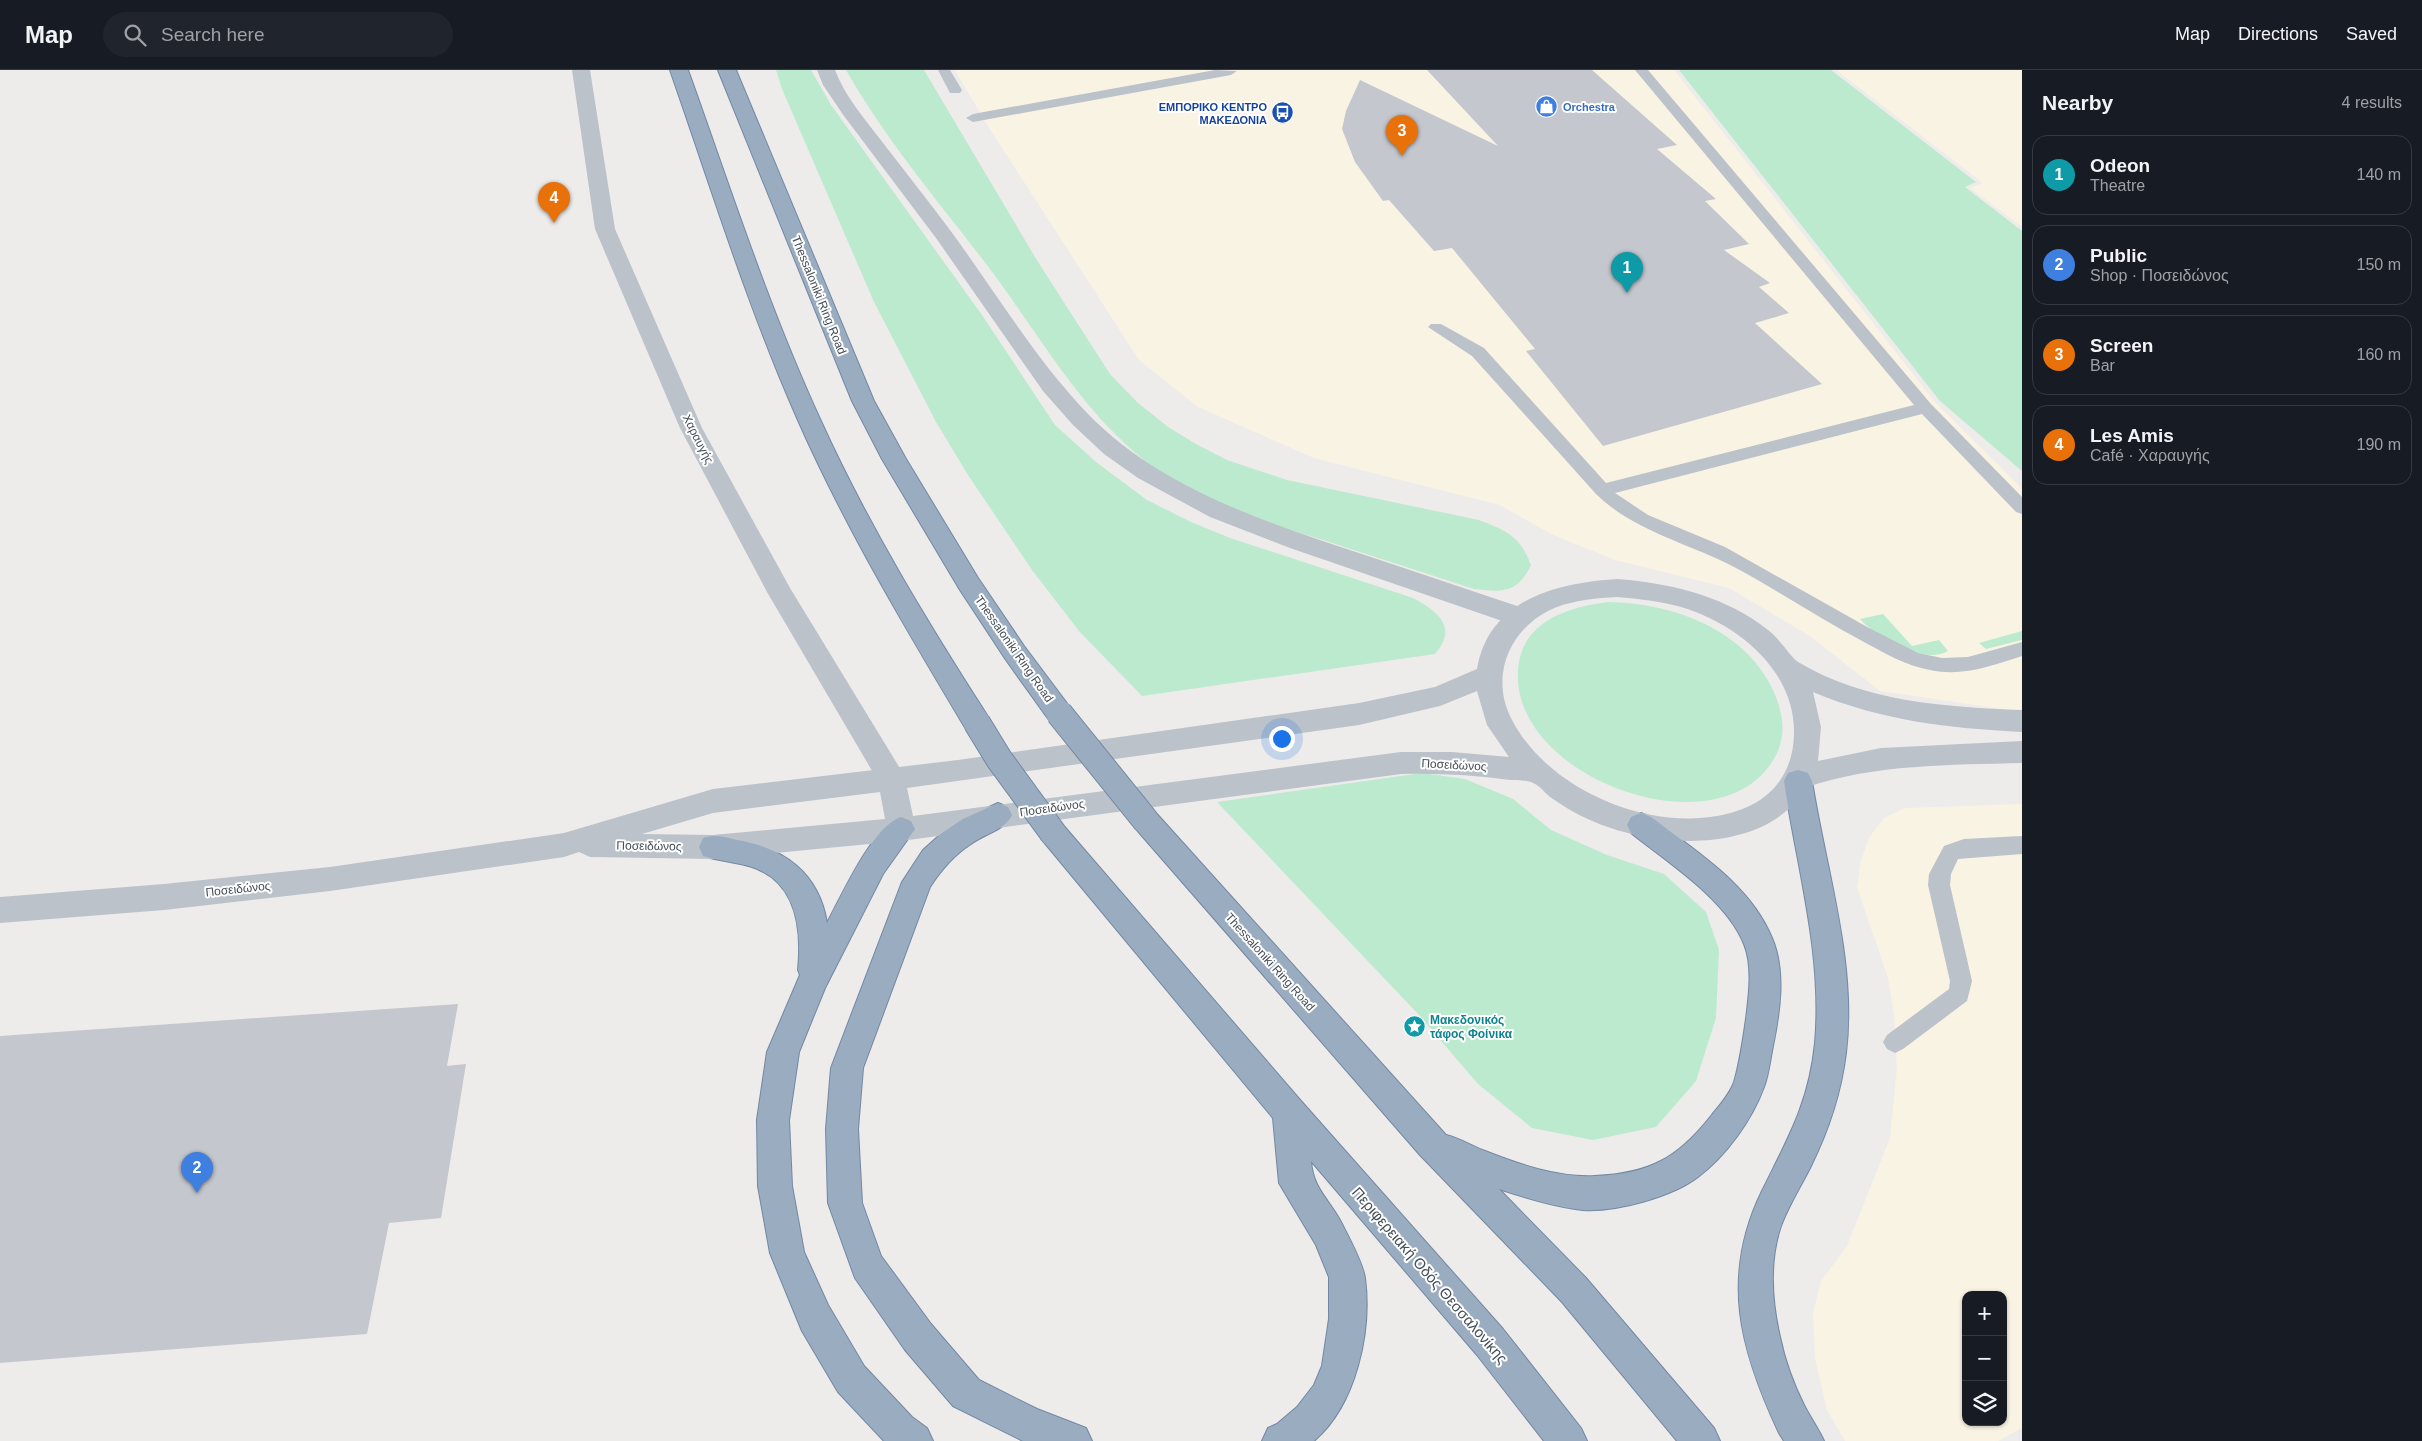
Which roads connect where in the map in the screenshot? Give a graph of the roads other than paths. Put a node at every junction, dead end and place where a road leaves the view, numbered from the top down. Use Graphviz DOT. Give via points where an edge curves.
graph roads {
  1 [pos="581,70"];
  2 [pos="679,70"];
  3 [pos="727,70"];
  4 [pos="826,70"];
  5 [pos="944,70"];
  6 [pos="1641,70"];
  7 [pos="1231,71"];
  8 [pos="955,90"];
  9 [pos="973,118"];
  10 [pos="1436,327"];
  11 [pos="1925,408"];
  12 [pos="1602,490"];
  13 [pos="2022,508"];
  14 [pos="1520,617"];
  15 [pos="2022,650"];
  16 [pos="1787,668"];
  17 [pos="1489,675"];
  18 [pos="2022,721"];
  19 [pos="2022,752"];
  20 [pos="1538,772"];
  21 [pos="891,778"];
  22 [pos="1799,780"];
  23 [pos="998,815"];
  24 [pos="1641,825"];
  25 [pos="901,829"];
  26 [pos="564,845"];
  27 [pos="2022,845"];
  28 [pos="713,847"];
  29 [pos="917,882"];
  30 [pos="0,910"];
  31 [pos="811,984"];
  32 [pos="1895,1042"];
  33 [pos="1289,1112"];
  34 [pos="1432,1144"];
  35 [pos="914,1441"];
  36 [pos="1073,1441"];
  37 [pos="1281,1441"];
  38 [pos="1568,1441"];
  39 [pos="1701,1441"];
  40 [pos="1805,1441"];
  1 -- 21 [label="street, Χαραυγής" via="605,229 691,428 780,592"];
  2 -- 33 [label="highway, bridge" via="784,361 808,418 836,478 917,627 1004,766 1053,832"];
  3 -- 34 [label="highway, Thessaloniki Ring Road, bridge" via="863,401 964,577 1059,713 1146,821"];
  4 -- 14 [label="street" via="850,112 943,234 1066,406 1124,459 1178,492 1228,516"];
  5 -- 8 [label="lane"];
  6 -- 11 [label="lane"];
  7 -- 9 [label="lane"];
  10 -- 12 [label="lane" via="1478,352"];
  11 -- 12 [label="lane"];
  11 -- 13 [label="lane"];
  12 -- 15 [label="lane" via="1623,508 1669,532 1718,551 1912,658 1930,664 1967,666"];
  14 -- 16 [label="street" via="1544,602 1572,592 1617,588 1662,592 1732,619 1768,646"];
  14 -- 17 [label="street" via="1499,642"];
  16 -- 18 [label="street" via="1837,692 1901,711"];
  16 -- 22 [label="street" via="1804,700 1808,722 1807,761"];
  17 -- 20 [label="street" via="1492,703 1500,725"];
  17 -- 21 [label="street, Ποσειδώνος" via="1440,696 1359,714"];
  19 -- 22 [label="street" via="1887,760 1848,765"];
  20 -- 23 [label="street, Ποσειδώνος" via="1472,764 1401,763"];
  20 -- 24 [label="street" via="1558,789 1584,804 1616,819"];
  21 -- 25 [label="street, Χαραυγής"];
  21 -- 26 [label="street, Ποσειδώνος" via="713,801"];
  22 -- 24 [label="street" via="1771,808 1746,821 1718,829 1684,831"];
  22 -- 40 [label="highway" via="1831,969 1831,1042 1820,1104 1762,1231 1756,1273 1759,1321 1766,1358 1780,1398"];
  23 -- 25 [label="street, Ποσειδώνος"];
  23 -- 29 [label="highway" via="970,827 952,840 930,860"];
  24 -- 34 [label="highway" via="1713,882 1757,939 1764,968 1759,1037 1746,1093 1724,1126 1685,1167 1634,1188 1585,1193 1540,1185 1486,1168"];
  25 -- 28 [label="street, Ποσειδώνος"];
  25 -- 29 [label="highway"];
  25 -- 31 [label="highway" via="873,865"];
  26 -- 28 [label="street, Ποσειδώνος"];
  26 -- 30 [label="street, Ποσειδώνος" via="330,879"];
  27 -- 32 [label="lane" via="1964,848 1950,852 1940,874 1939,885 1961,981 1959,994"];
  28 -- 31 [label="highway" via="762,858 788,873 802,891 814,921 816,948"];
  29 -- 36 [label="highway" via="847,1068 842,1129 845,1203 867,1266 918,1337 966,1393 1028,1425"];
  31 -- 35 [label="highway" via="783,1052 773,1120 775,1186 787,1253 815,1318 851,1379 899,1430"];
  33 -- 37 [label="highway" via="1296,1184 1328,1233 1347,1277 1347,1319 1340,1366 1328,1397 1310,1420"];
  33 -- 38 [label="highway, Περιφερειακή Οδός Θεσσαλονίκης" via="1490,1342"];
  34 -- 39 [label="highway" via="1574,1290"];
}
